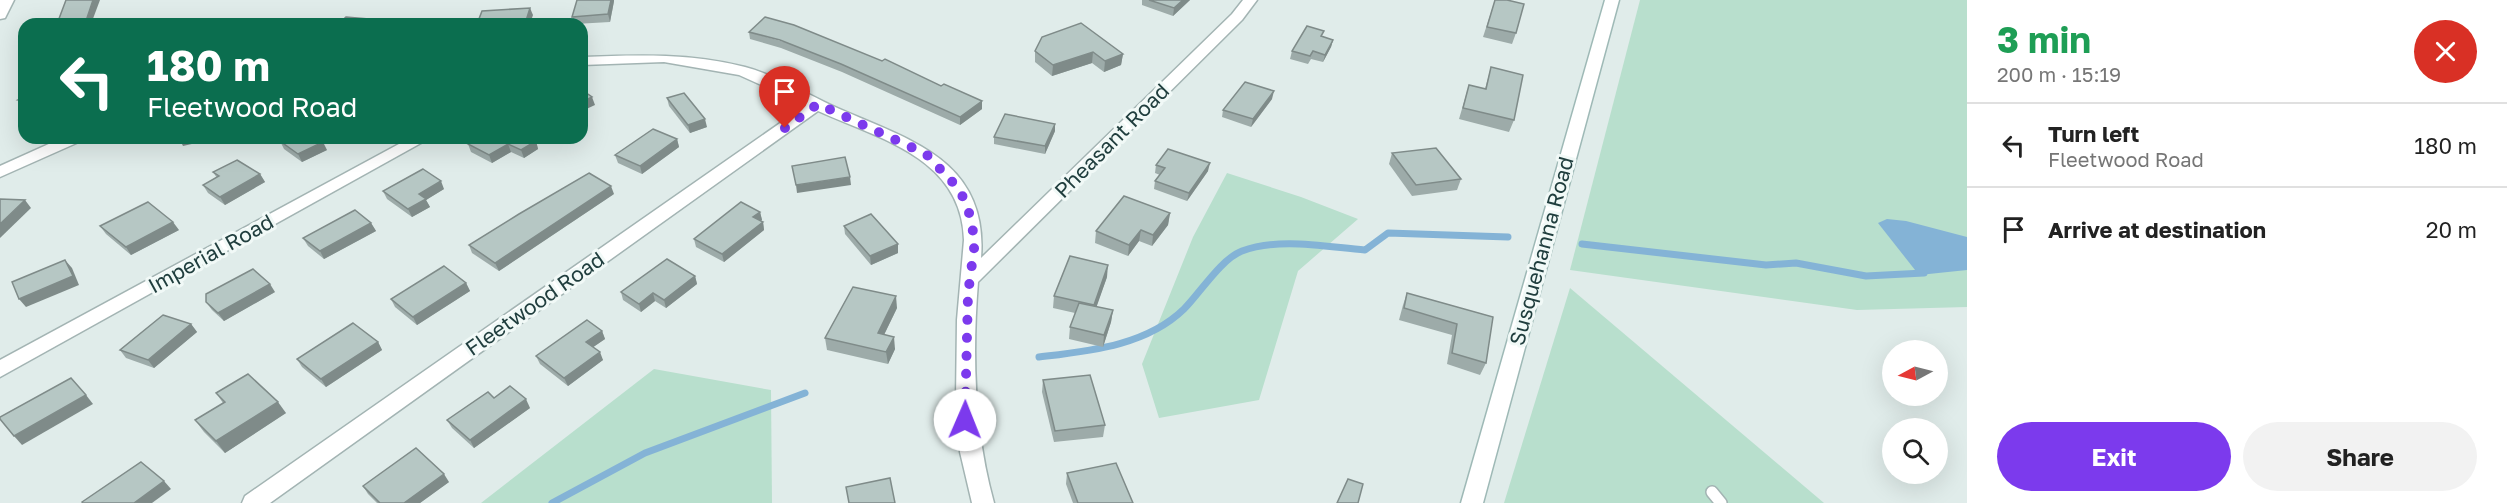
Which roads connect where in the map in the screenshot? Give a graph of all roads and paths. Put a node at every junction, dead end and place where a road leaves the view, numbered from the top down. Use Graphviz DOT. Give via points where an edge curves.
graph roads {
  1 [pos="7,0"];
  2 [pos="1250,0"];
  3 [pos="1612,0"];
  4 [pos="0,15"];
  5 [pos="588,61"];
  6 [pos="818,104"];
  7 [pos="62,144"];
  8 [pos="411,144"];
  9 [pos="0,172"];
  10 [pos="970,279"];
  11 [pos="0,369"];
  12 [pos="1712,492"];
  13 [pos="253,503"];
  14 [pos="983,503"];
  15 [pos="1472,503"];
  16 [pos="1721,503"];
  1 -- 4 [label="street"];
  2 -- 10 [label="street, Pheasant Road"];
  3 -- 15 [label="street, Susquehanna Road"];
  5 -- 6 [label="street" via="664,58 743,71"];
  6 -- 10 [label="street" via="926,154 944,170 968,208 975,241"];
  6 -- 13 [label="street, Fleetwood Road"];
  7 -- 9 [label="street"];
  8 -- 11 [label="street, Imperial Road"];
  10 -- 14 [label="street" via="965,420"];
  12 -- 16 [label="lane"];
}
